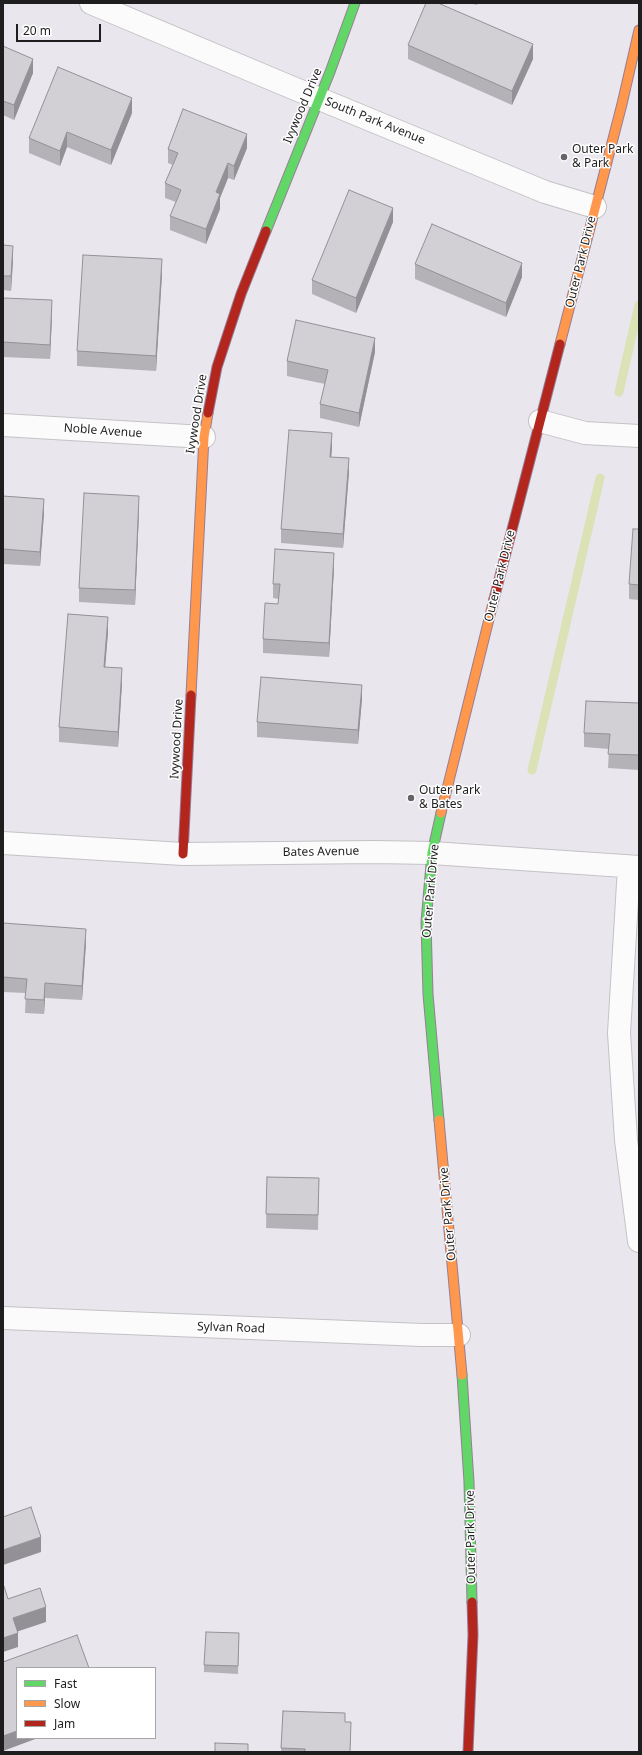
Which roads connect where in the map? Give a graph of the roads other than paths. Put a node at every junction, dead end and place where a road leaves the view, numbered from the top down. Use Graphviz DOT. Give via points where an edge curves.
graph roads {
  1 [pos="91,3"];
  2 [pos="355,3"];
  3 [pos="639,30"];
  4 [pos="319,98"];
  5 [pos="595,207"];
  6 [pos="540,421"];
  7 [pos="3,425"];
  8 [pos="639,436"];
  9 [pos="204,437"];
  10 [pos="3,843"];
  11 [pos="432,853"];
  12 [pos="183,854"];
  13 [pos="634,867"];
  14 [pos="639,1241"];
  15 [pos="3,1318"];
  16 [pos="459,1335"];
  17 [pos="468,1752"];
  1 -- 4 [label="street, South Park Avenue"];
  2 -- 4 [label="street, Ivywood Drive"];
  3 -- 5 [label="street, Outer Park Drive"];
  4 -- 5 [label="street, South Park Avenue" via="545,192"];
  4 -- 9 [label="street, Ivywood Drive" via="241,294 217,367"];
  5 -- 6 [label="street, Outer Park Drive"];
  6 -- 8 [label="street" via="585,433"];
  6 -- 11 [label="street, Outer Park Drive" via="450,772"];
  7 -- 9 [label="street, Noble Avenue"];
  9 -- 12 [label="street, Ivywood Drive"];
  10 -- 12 [label="street, Bates Avenue"];
  11 -- 12 [label="street, Bates Avenue"];
  11 -- 13 [label="street, Bates Avenue"];
  11 -- 16 [label="street, Outer Park Drive" via="426,922 428,994"];
  13 -- 14 [label="street" via="619,1033 626,1140"];
  15 -- 16 [label="street, Sylvan Road" via="422,1336"];
  16 -- 17 [label="street, Outer Park Drive" via="469,1482 472,1620"];
}
